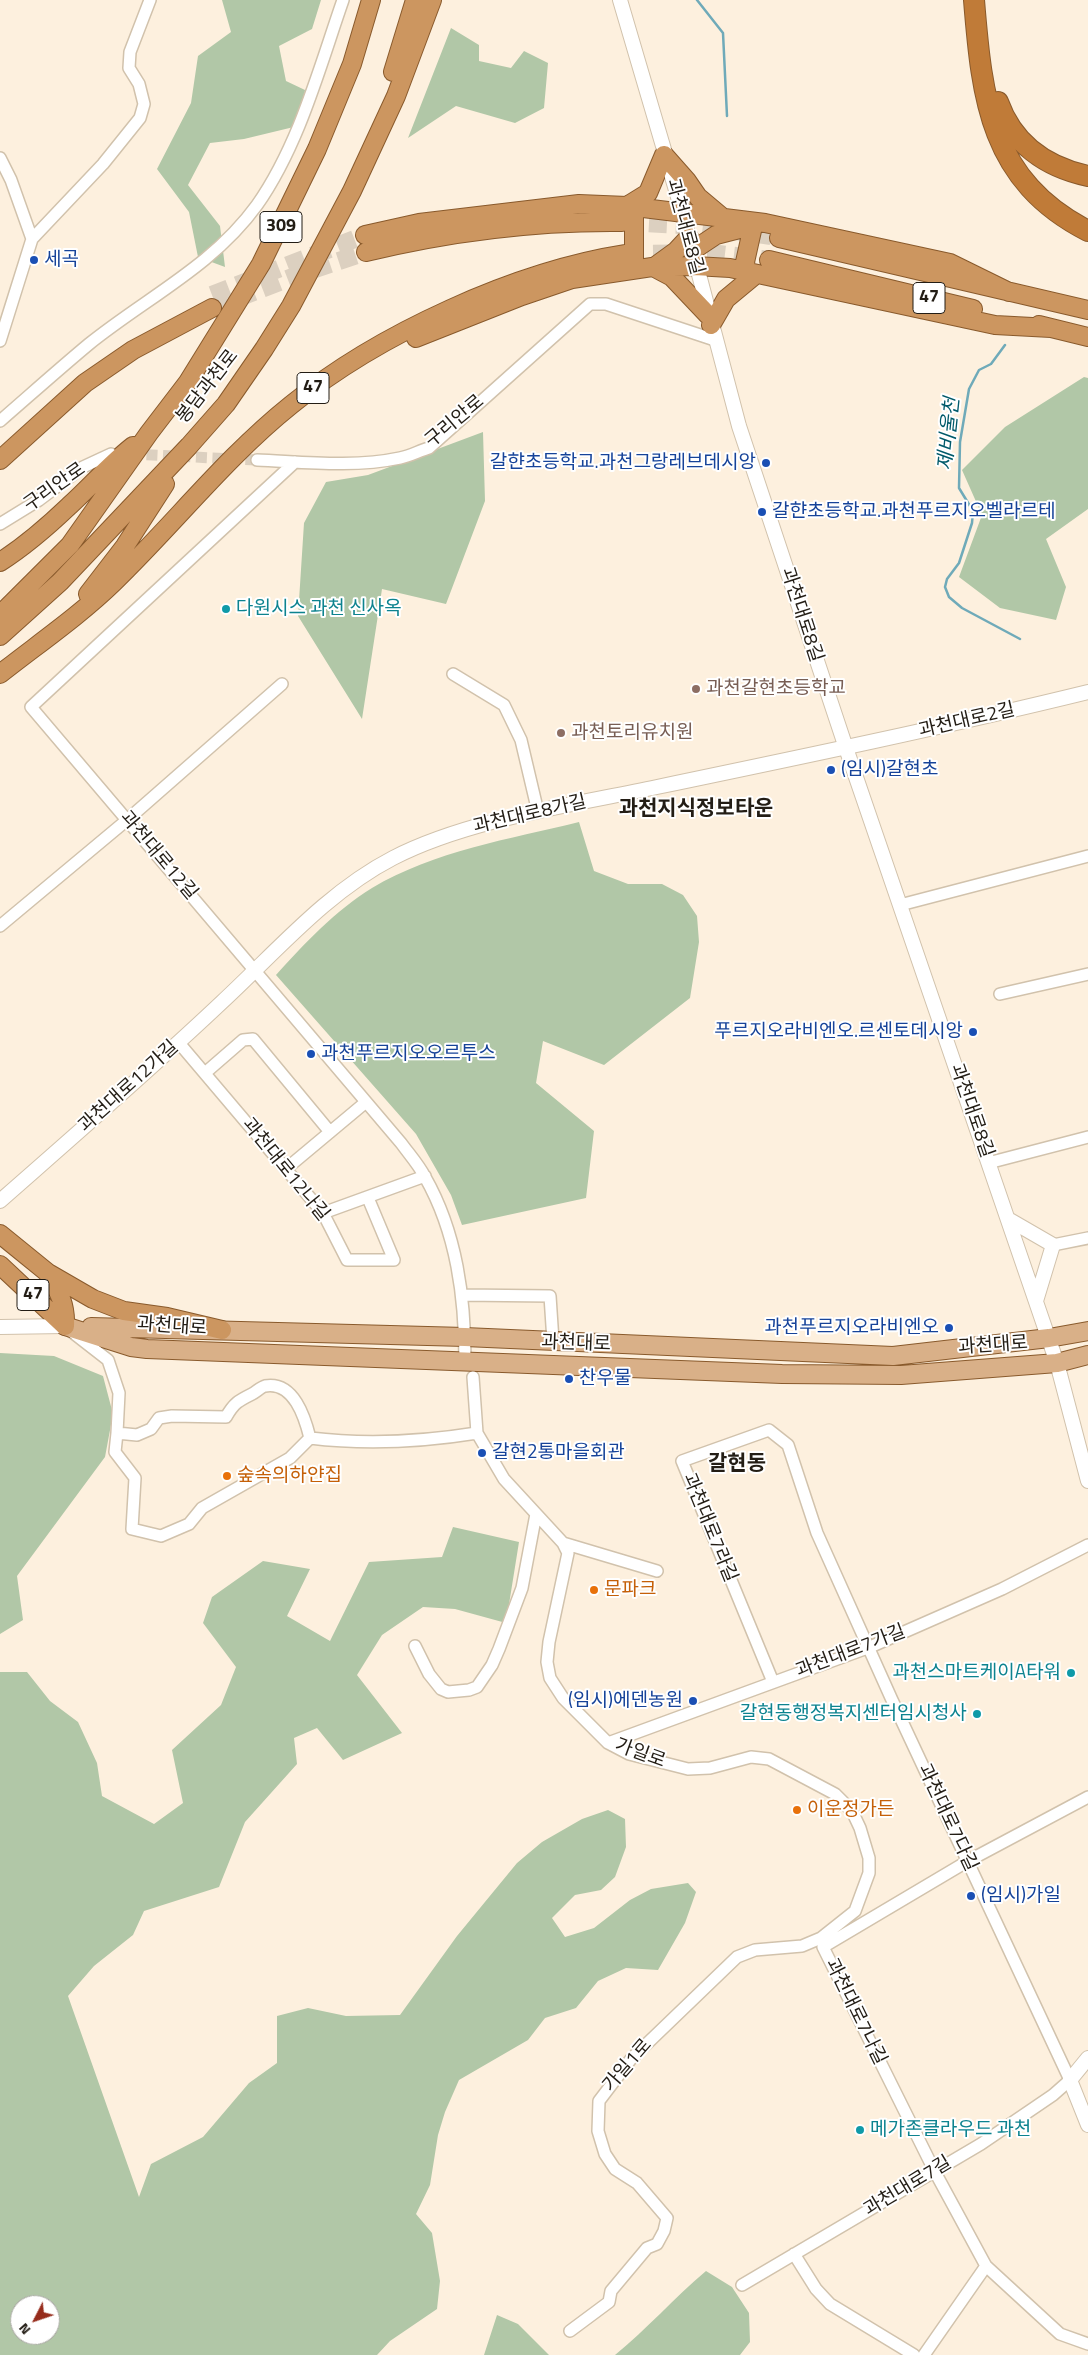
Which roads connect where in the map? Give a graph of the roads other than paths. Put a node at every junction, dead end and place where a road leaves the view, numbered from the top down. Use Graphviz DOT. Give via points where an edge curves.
graph roads {
  1 [pos="150,0"];
  2 [pos="343,0"];
  3 [pos="372,0"];
  4 [pos="415,0"];
  5 [pos="432,0"];
  6 [pos="620,0"];
  7 [pos="974,0"];
  8 [pos="983,0"];
  9 [pos="990,67"];
  10 [pos="1000,140"];
  11 [pos="664,155"];
  12 [pos="0,158"];
  13 [pos="1088,166"];
  14 [pos="1088,176"];
  15 [pos="352,191"];
  16 [pos="626,211"];
  17 [pos="683,214"];
  18 [pos="1088,216"];
  19 [pos="723,218"];
  20 [pos="763,228"];
  21 [pos="1088,231"];
  22 [pos="32,239"];
  23 [pos="365,243"];
  24 [pos="692,251"];
  25 [pos="769,260"];
  26 [pos="628,262"];
  27 [pos="653,267"];
  28 [pos="751,274"];
  29 [pos="212,302"];
  30 [pos="1088,310"];
  31 [pos="711,327"];
  32 [pos="1051,328"];
  33 [pos="1088,337"];
  34 [pos="0,341"];
  35 [pos="0,420"];
  36 [pos="149,433"];
  37 [pos="189,446"];
  38 [pos="111,454"];
  39 [pos="0,460"];
  40 [pos="257,460"];
  41 [pos="295,462"];
  42 [pos="0,524"];
  43 [pos="0,562"];
  44 [pos="0,615"];
  45 [pos="65,624"];
  46 [pos="0,636"];
  47 [pos="0,674"];
  48 [pos="453,674"];
  49 [pos="282,684"];
  50 [pos="1088,692"];
  51 [pos="846,748"];
  52 [pos="538,812"];
  53 [pos="127,820"];
  54 [pos="1088,856"];
  55 [pos="900,906"];
  56 [pos="0,926"];
  57 [pos="256,971"];
  58 [pos="1088,974"];
  59 [pos="1000,994"];
  60 [pos="179,1043"];
  61 [pos="205,1073"];
  62 [pos="366,1102"];
  63 [pos="330,1132"];
  64 [pos="1088,1137"];
  65 [pos="988,1163"];
  66 [pos="288,1168"];
  67 [pos="425,1176"];
  68 [pos="368,1198"];
  69 [pos="0,1201"];
  70 [pos="323,1213"];
  71 [pos="1008,1219"];
  72 [pos="0,1234"];
  73 [pos="1088,1238"];
  74 [pos="1053,1245"];
  75 [pos="0,1265"];
  76 [pos="48,1273"];
  77 [pos="462,1295"];
  78 [pos="1036,1301"];
  79 [pos="65,1326"];
  80 [pos="0,1327"];
  81 [pos="154,1330"];
  82 [pos="222,1330"];
  83 [pos="1088,1332"];
  84 [pos="465,1337"];
  85 [pos="1049,1338"];
  86 [pos="553,1341"];
  87 [pos="147,1349"];
  88 [pos="1088,1356"];
  89 [pos="1057,1363"];
  90 [pos="469,1369"];
  91 [pos="117,1432"];
  92 [pos="477,1433"];
  93 [pos="310,1438"];
  94 [pos="1085,1457"];
  95 [pos="1088,1482"];
  96 [pos="536,1514"];
  97 [pos="563,1543"];
  98 [pos="1088,1545"];
  99 [pos="657,1571"];
  100 [pos="415,1646"];
  101 [pos="870,1647"];
  102 [pos="773,1682"];
  103 [pos="608,1743"];
  104 [pos="1088,1797"];
  105 [pos="968,1861"];
  106 [pos="855,1911"];
  107 [pos="1088,2058"];
  108 [pos="1070,2080"];
  109 [pos="1088,2125"];
  110 [pos="935,2172"];
  111 [pos="794,2254"];
  112 [pos="986,2266"];
  113 [pos="742,2285"];
  114 [pos="570,2331"];
  115 [pos="1088,2344"];
  116 [pos="914,2355"];
  117 [pos="924,2355"];
  1 -- 22 [label="street" via="130,52 129,68 139,84 144,104 140,118 103,164"];
  2 -- 35 [label="street" via="291,143 272,182 246,218 215,253 89,344"];
  3 -- 36 [label="highway, 봉담과천로 / 309" via="352,64 284,220 221,331"];
  4 -- 15 [label="highway, 봉담과천로 / 309"];
  5 -- 15 [label="highway, 봉담과천로" via="396,96"];
  6 -- 11 [label="street, 과천대로8길"];
  7 -- 10 [label="highway" via="982,79 989,112"];
  8 -- 9 [label="highway"];
  9 -- 13 [label="highway" via="1003,104 1025,136 1055,158"];
  9 -- 14 [label="highway" via="1001,112 1024,145 1059,168"];
  10 -- 18 [label="highway" via="1015,163 1034,182 1070,208"];
  10 -- 21 [label="highway" via="1014,166 1038,198 1060,216"];
  11 -- 16 [label="highway" via="648,193"];
  11 -- 17 [label="street, 과천대로8길"];
  11 -- 19 [label="highway" via="698,197"];
  12 -- 22 [label="street"];
  15 -- 37 [label="highway, 봉담과천로 / 309" via="291,306 264,349 226,404"];
  16 -- 17 [label="highway"];
  16 -- 23 [label="highway" via="564,223"];
  16 -- 26 [label="highway" via="634,217 634,261"];
  17 -- 19 [label="highway"];
  17 -- 24 [label="street, 과천대로8길"];
  19 -- 20 [label="highway"];
  20 -- 24 [label="highway" via="716,235"];
  20 -- 28 [label="highway" via="745,262"];
  20 -- 30 [label="highway, 47"];
  22 -- 34 [label="street"];
  24 -- 27 [label="highway"];
  24 -- 27 [label="highway" via="676,251"];
  24 -- 28 [label="highway" via="717,266"];
  24 -- 31 [label="street, 과천대로8길"];
  25 -- 32 [label="highway, 47"];
  26 -- 27 [label="highway"];
  26 -- 45 [label="highway, 47" via="522,296 361,357 309,391 270,424 113,582"];
  27 -- 31 [label="highway" via="672,277"];
  28 -- 31 [label="highway" via="726,299"];
  28 -- 32 [label="highway" via="995,325"];
  29 -- 39 [label="highway" via="182,310 160,324 85,384"];
  31 -- 41 [label="street, 구리안로" via="644,318 606,304 590,304 429,448 401,458 370,462"];
  31 -- 51 [label="street, 과천대로8길" via="739,426"];
  32 -- 33 [label="highway, 47"];
  36 -- 43 [label="highway" via="115,460 70,506 23,547"];
  36 -- 44 [label="highway" via="70,545"];
  37 -- 45 [label="highway" via="125,546"];
  37 -- 46 [label="highway, 봉담과천로 / 309" via="60,582"];
  38 -- 42 [label="street, 구리안로" via="83,467"];
  40 -- 41 [label="street, 구리안로"];
  41 -- 53 [label="street, 과천대로12길" via="31,706"];
  45 -- 47 [label="highway, 47"];
  48 -- 52 [label="street" via="504,705 521,740"];
  49 -- 53 [label="street"];
  50 -- 51 [label="street, 과천대로2길"];
  51 -- 52 [label="street, 과천대로8가길"];
  51 -- 55 [label="street, 과천대로8길"];
  52 -- 57 [label="street, 과천대로8가길" via="461,831 392,858 359,878 320,909"];
  53 -- 56 [label="street"];
  53 -- 57 [label="street, 과천대로12길"];
  54 -- 55 [label="street"];
  55 -- 65 [label="street, 과천대로8길"];
  57 -- 60 [label="street, 과천대로12가길"];
  57 -- 62 [label="street, 과천대로12길"];
  58 -- 59 [label="street"];
  60 -- 61 [label="street, 과천대로12나길"];
  60 -- 69 [label="street, 과천대로12가길"];
  61 -- 63 [label="street" via="243,1040 253,1040"];
  61 -- 66 [label="street, 과천대로12나길"];
  62 -- 63 [label="street"];
  62 -- 67 [label="street, 과천대로12길"];
  63 -- 66 [label="street"];
  64 -- 65 [label="street"];
  65 -- 71 [label="street, 과천대로8길"];
  66 -- 70 [label="street, 과천대로12나길"];
  67 -- 68 [label="street"];
  67 -- 77 [label="street, 과천대로12길" via="444,1220"];
  68 -- 70 [label="street"];
  68 -- 70 [label="street, 과천대로12나길" via="394,1260 347,1260"];
  71 -- 74 [label="street"];
  71 -- 78 [label="street, 과천대로8길"];
  72 -- 76 [label="highway"];
  73 -- 74 [label="street"];
  74 -- 78 [label="street"];
  75 -- 79 [label="highway, 47"];
  76 -- 79 [label="highway" via="66,1310"];
  76 -- 82 [label="highway" via="93,1299 124,1311"];
  77 -- 84 [label="street, 과천대로12길"];
  77 -- 86 [label="street" via="550,1296"];
  78 -- 85 [label="street, 과천대로8길"];
  79 -- 80 [label="street"];
  79 -- 81 [label="main road, 과천대로"];
  79 -- 87 [label="main road, 과천대로 / 47"];
  79 -- 91 [label="street" via="108,1360 119,1393"];
  81 -- 82 [label="main road, 과천대로"];
  81 -- 87 [label="main road" via="144,1339"];
  82 -- 84 [label="main road, 과천대로"];
  83 -- 85 [label="main road, 과천대로"];
  84 -- 86 [label="main road, 과천대로"];
  84 -- 90 [label="street, 과천대로12길"];
  85 -- 86 [label="main road, 과천대로" via="893,1356"];
  85 -- 89 [label="street, 과천대로8길"];
  87 -- 90 [label="main road, 과천대로 / 47"];
  88 -- 89 [label="main road, 과천대로 / 47"];
  89 -- 90 [label="main road, 과천대로 / 47" via="901,1375"];
  89 -- 94 [label="street"];
  90 -- 92 [label="street"];
  91 -- 93 [label="street" via="137,1435 151,1429 160,1418 172,1416 226,1417 234,1403 265,1386 280,1388 296,1401 304,1414"];
  91 -- 93 [label="street" via="114,1452 135,1478 132,1530 161,1536 189,1524 202,1508 290,1458"];
  92 -- 93 [label="street" via="401,1442 352,1443"];
  92 -- 96 [label="street" via="504,1479"];
  94 -- 95 [label="street"];
  96 -- 97 [label="street"];
  96 -- 100 [label="street" via="522,1588 496,1657 477,1687 448,1692 442,1689 429,1674"];
  97 -- 99 [label="street"];
  97 -- 103 [label="street, 가일로" via="568,1560 549,1642 547,1662 550,1678 563,1698"];
  98 -- 101 [label="street, 과천대로7가길" via="1002,1589"];
  101 -- 102 [label="street, 과천대로7가길"];
  101 -- 102 [label="street, 과천대로7라길" via="817,1533 788,1445 770,1430 682,1461"];
  101 -- 105 [label="street, 과천대로7다길"];
  102 -- 103 [label="street, 과천대로7가길"];
  103 -- 106 [label="street, 가일로" via="629,1754 688,1769 710,1768 751,1757 769,1759 835,1794 852,1811 869,1858 869,1873"];
  104 -- 105 [label="street, 과천대로7나길"];
  105 -- 108 [label="street, 과천대로7다길"];
  105 -- 110 [label="street, 과천대로7나길" via="823,1947"];
  106 -- 114 [label="street, 가일1로" via="821,1938 802,1946 756,1950 737,1957 631,2059 609,2085 599,2101 598,2131 605,2154 615,2169 637,2183 667,2218 657,2244 647,2248 611,2291 609,2302"];
  107 -- 108 [label="street, 과천대로7길"];
  108 -- 109 [label="street, 과천대로7다길"];
  108 -- 110 [label="street, 과천대로7길" via="989,2139"];
  110 -- 111 [label="street, 과천대로7길"];
  110 -- 112 [label="street, 과천대로7나길"];
  111 -- 113 [label="street, 과천대로7길"];
  111 -- 116 [label="street" via="816,2289 830,2304"];
  112 -- 115 [label="street, 과천대로7나길" via="1060,2334"];
  112 -- 117 [label="street"];
}
